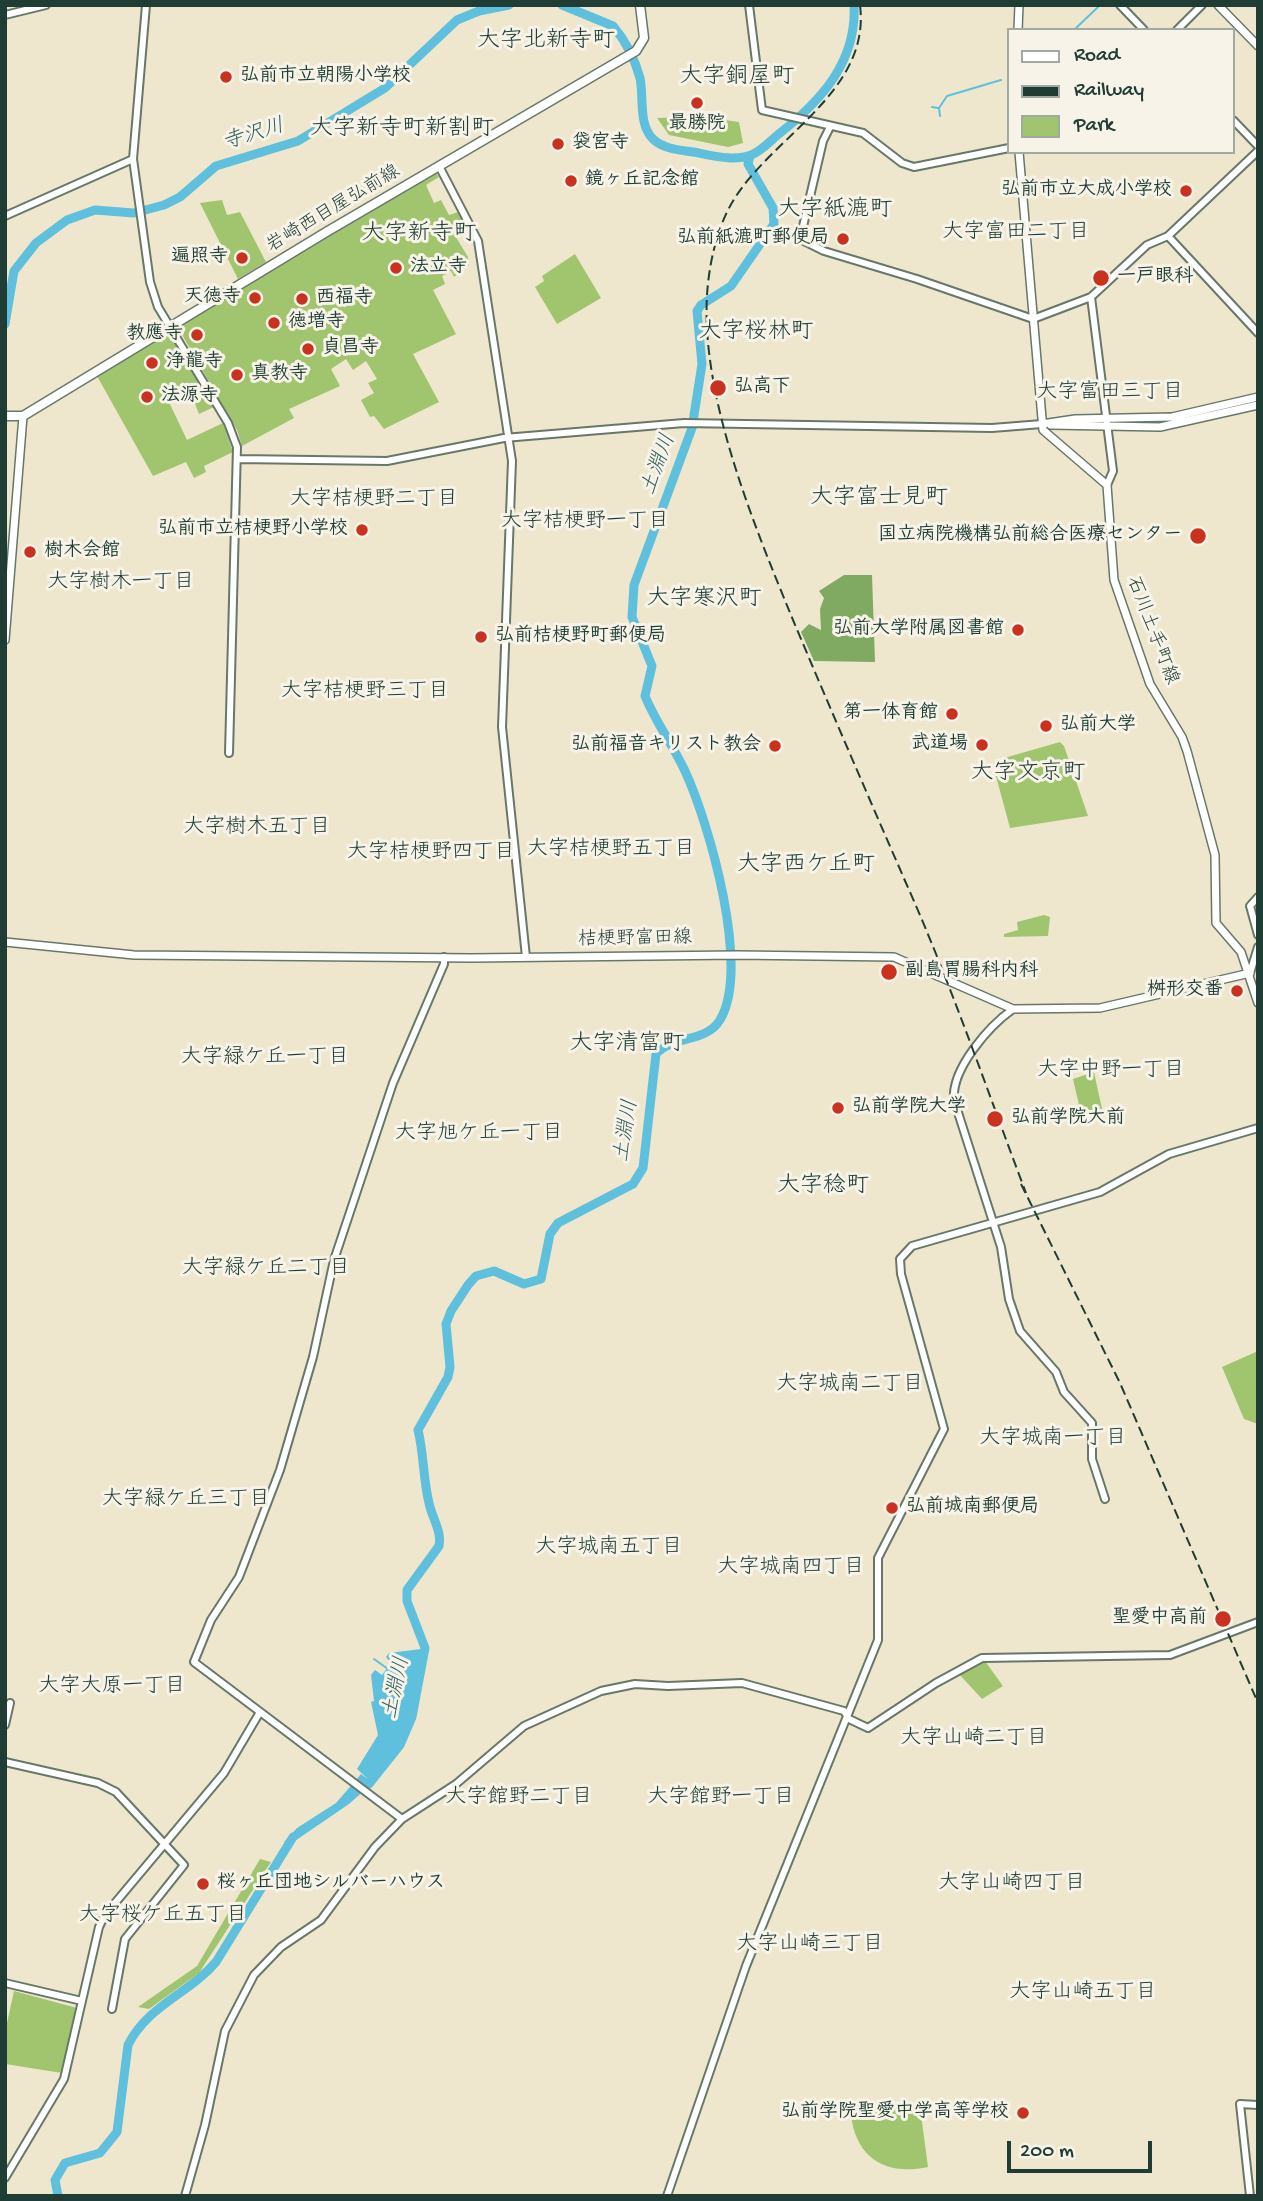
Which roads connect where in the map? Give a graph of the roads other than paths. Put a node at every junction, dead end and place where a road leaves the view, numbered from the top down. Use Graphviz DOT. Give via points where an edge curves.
graph roads {
  1 [pos="46,5"];
  2 [pos="146,5"];
  3 [pos="640,5"];
  4 [pos="750,5"];
  5 [pos="1018,5"];
  6 [pos="1120,5"];
  7 [pos="1202,5"];
  8 [pos="1218,5"];
  9 [pos="5,15"];
  10 [pos="1018,28"];
  11 [pos="1142,28"];
  12 [pos="1179,28"];
  13 [pos="1258,46"];
  14 [pos="1235,122"];
  15 [pos="830,127"];
  16 [pos="1007,148"];
  17 [pos="1258,148"];
  18 [pos="1019,154"];
  19 [pos="133,159"];
  20 [pos="439,166"];
  21 [pos="5,216"];
  22 [pos="1168,236"];
  23 [pos="1091,297"];
  24 [pos="1033,319"];
  25 [pos="171,326"];
  26 [pos="1258,333"];
  27 [pos="1258,397"];
  28 [pos="1258,405"];
  29 [pos="5,416"];
  30 [pos="23,416"];
  31 [pos="1107,422"];
  32 [pos="1042,424"];
  33 [pos="510,437"];
  34 [pos="238,459"];
  35 [pos="1107,485"];
  36 [pos="5,640"];
  37 [pos="229,753"];
  38 [pos="1258,897"];
  39 [pos="1258,935"];
  40 [pos="5,942"];
  41 [pos="1258,947"];
  42 [pos="444,957"];
  43 [pos="526,957"];
  44 [pos="1254,972"];
  45 [pos="1258,1003"];
  46 [pos="1013,1009"];
  47 [pos="1258,1128"];
  48 [pos="991,1224"];
  49 [pos="1105,1499"];
  50 [pos="1258,1622"];
  51 [pos="10,1703"];
  52 [pos="260,1712"];
  53 [pos="847,1715"];
  54 [pos="5,1725"];
  55 [pos="5,1762"];
  56 [pos="402,1819"];
  57 [pos="163,1843"];
  58 [pos="5,1983"];
  59 [pos="82,2001"];
  60 [pos="112,2009"];
  61 [pos="1258,2105"];
  62 [pos="5,2178"];
  63 [pos="185,2196"];
  64 [pos="667,2196"];
  65 [pos="1250,2196"];
  1 -- 9 [label="street"];
  2 -- 19 [label="street"];
  3 -- 20 [label="main road, 岩崎西目屋弘前線" via="644,38 635,52"];
  4 -- 15 [label="street" via="762,110"];
  5 -- 10 [label="main road"];
  6 -- 11 [label="street"];
  7 -- 12 [label="street"];
  8 -- 13 [label="main road"];
  14 -- 17 [label="street"];
  15 -- 16 [label="street" via="863,133 914,167"];
  15 -- 24 [label="street" via="800,239 824,251"];
  17 -- 22 [label="street"];
  18 -- 24 [label="main road"];
  19 -- 21 [label="street"];
  19 -- 25 [label="street" via="154,298"];
  20 -- 25 [label="main road, 岩崎西目屋弘前線"];
  20 -- 33 [label="street" via="478,242"];
  22 -- 23 [label="street" via="1147,245"];
  22 -- 26 [label="street"];
  23 -- 24 [label="street"];
  23 -- 31 [label="street"];
  24 -- 32 [label="main road"];
  25 -- 30 [label="main road, 岩崎西目屋弘前線"];
  25 -- 34 [label="street" via="228,423"];
  27 -- 31 [label="main road" via="1172,417"];
  28 -- 31 [label="main road" via="1160,426"];
  29 -- 30 [label="main road"];
  30 -- 36 [label="main road"];
  31 -- 32 [label="main road"];
  31 -- 35 [label="street" via="1113,471"];
  32 -- 33 [label="street" via="992,428 687,422"];
  32 -- 35 [label="main road" via="1043,430"];
  33 -- 34 [label="street" via="387,461"];
  33 -- 43 [label="street" via="512,521 502,752"];
  34 -- 37 [label="street"];
  35 -- 44 [label="main road, 石川土手町線" via="1114,580 1150,684 1187,751 1215,855 1216,923"];
  38 -- 39 [label="street" via="1250,906"];
  40 -- 42 [label="main road, 桔梗野富田線" via="134,955"];
  41 -- 44 [label="street"];
  42 -- 43 [label="main road, 桔梗野富田線"];
  42 -- 52 [label="street" via="393,1083 334,1261 299,1414 281,1470 239,1577 222,1601 194,1662"];
  43 -- 46 [label="main road, 桔梗野富田線" via="894,957"];
  44 -- 45 [label="main road, 石川土手町線"];
  44 -- 46 [label="main road, 桔梗野富田線" via="1100,1008"];
  46 -- 48 [label="street" via="962,1064 954,1087"];
  47 -- 48 [label="street" via="1169,1154 1100,1192"];
  48 -- 49 [label="street" via="1020,1331 1092,1423 1092,1458"];
  48 -- 53 [label="street" via="912,1245 901,1259 901,1274 944,1429 878,1558 877,1640"];
  50 -- 53 [label="street" via="1170,1656 982,1658 867,1728"];
  51 -- 54 [label="street"];
  52 -- 56 [label="street"];
  52 -- 57 [label="street" via="224,1773"];
  53 -- 56 [label="street" via="806,1698 742,1683 623,1685 560,1707 524,1726 456,1784"];
  53 -- 64 [label="street" via="741,1978"];
  55 -- 57 [label="street" via="107,1787 124,1798"];
  56 -- 63 [label="street" via="375,1847 321,1920 281,1947 254,1975 225,2031"];
  57 -- 59 [label="street" via="105,1915"];
  57 -- 60 [label="street" via="184,1865 125,1939"];
  58 -- 59 [label="street"];
  59 -- 62 [label="street" via="64,2079"];
  61 -- 65 [label="street" via="1240,2104"];
}
